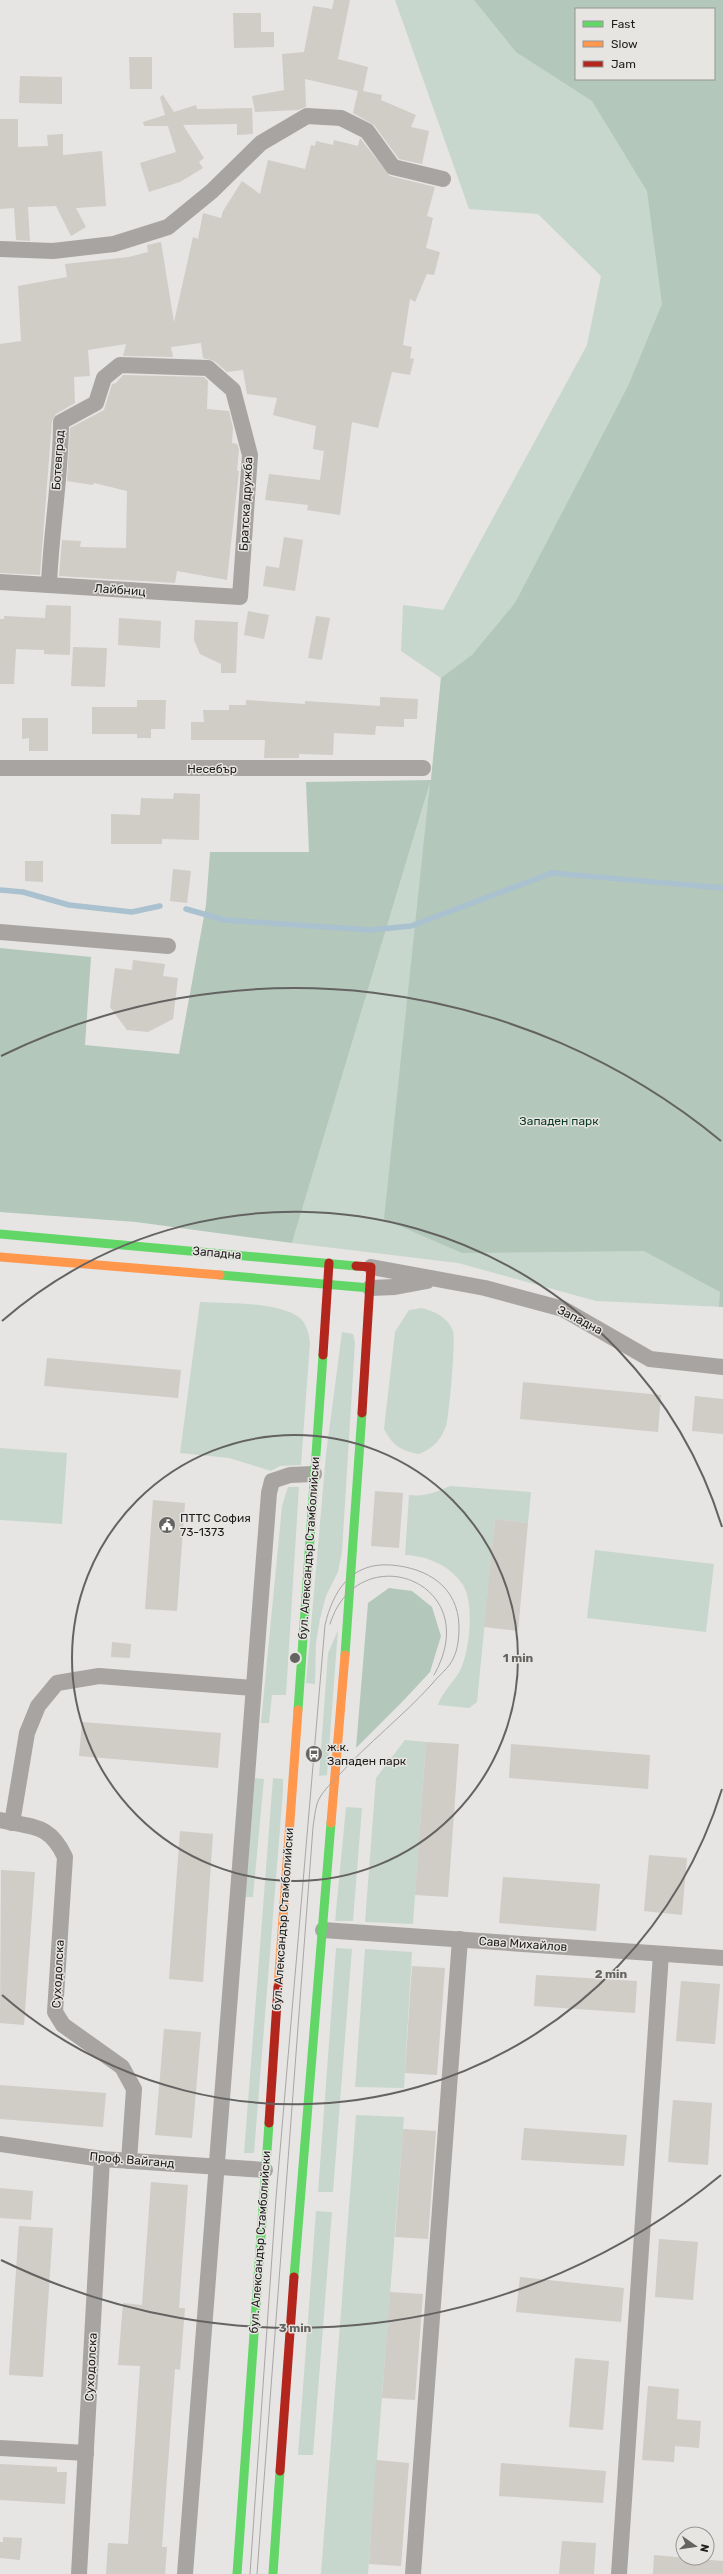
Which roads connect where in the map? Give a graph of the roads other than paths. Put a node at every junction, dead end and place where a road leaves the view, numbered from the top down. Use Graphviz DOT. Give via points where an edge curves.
graph roads {
  1 [pos="443,179"];
  2 [pos="0,249"];
  3 [pos="120,365"];
  4 [pos="0,582"];
  5 [pos="48,585"];
  6 [pos="240,597"];
  7 [pos="0,768"];
  8 [pos="423,768"];
  9 [pos="0,932"];
  10 [pos="168,946"];
  11 [pos="0,1234"];
  12 [pos="0,1257"];
  13 [pos="328,1264"];
  14 [pos="371,1268"];
  15 [pos="432,1280"];
  16 [pos="327,1284"];
  17 [pos="370,1288"];
  18 [pos="723,1367"];
  19 [pos="314,1474"];
  20 [pos="253,1688"];
  21 [pos="6,1822"];
  22 [pos="323,1930"];
  23 [pos="460,1939"];
  24 [pos="662,1954"];
  25 [pos="723,1958"];
  26 [pos="0,2144"];
  27 [pos="102,2159"];
  28 [pos="129,2160"];
  29 [pos="215,2166"];
  30 [pos="265,2170"];
  31 [pos="0,2448"];
  32 [pos="86,2453"];
  33 [pos="79,2574"];
  34 [pos="185,2574"];
  35 [pos="237,2574"];
  36 [pos="273,2574"];
  37 [pos="414,2574"];
  38 [pos="619,2574"];
  1 -- 2 [label="street" via="393,167 367,131 341,118 307,116 261,143 212,191 168,227 106,244 52,251"];
  3 -- 5 [label="street, Ботевград" via="104,378 96,403 61,422 61,462 50,539"];
  3 -- 6 [label="street, Братска дружба" via="208,368 233,390 250,455"];
  4 -- 5 [label="street, Лайбниц"];
  5 -- 6 [label="street, Лайбниц"];
  7 -- 8 [label="street, Несебър"];
  9 -- 10 [label="street"];
  11 -- 13 [label="street, Западна"];
  12 -- 16 [label="street, Западна"];
  13 -- 14 [label="street, Западна"];
  13 -- 16 [label="street, бул. Александър Стамболийски"];
  14 -- 15 [label="street, Западна"];
  14 -- 17 [label="street"];
  15 -- 17 [label="street, Западна" via="395,1287"];
  15 -- 18 [label="street, Западна" via="485,1288 563,1309 650,1359"];
  16 -- 17 [label="street, Западна"];
  16 -- 19 [label="street, бул. Александър Стамболийски"];
  17 -- 22 [label="street"];
  19 -- 20 [label="street" via="272,1480"];
  19 -- 30 [label="street, бул. Александър Стамболийски"];
  20 -- 21 [label="street" via="99,1676 57,1682 38,1706 27,1733"];
  20 -- 29 [label="street"];
  21 -- 28 [label="street, Суходолска" via="43,1829 57,1840 66,1857 54,2012 63,2025 122,2066 134,2089"];
  22 -- 23 [label="street, Сава Михайлов"];
  22 -- 36 [label="street" via="301,2172"];
  23 -- 24 [label="street, Сава Михайлов"];
  23 -- 37 [label="street"];
  24 -- 25 [label="street, Сава Михайлов"];
  24 -- 38 [label="street"];
  26 -- 27 [label="street, Проф. Вайганд"];
  27 -- 28 [label="street, Проф. Вайганд"];
  27 -- 32 [label="street, Суходолска"];
  28 -- 29 [label="street, Проф. Вайганд"];
  29 -- 30 [label="street, Проф. Вайганд"];
  29 -- 34 [label="street"];
  30 -- 35 [label="street, бул. Александър Стамболийски"];
  31 -- 32 [label="street"];
  32 -- 33 [label="street, Суходолска"];
}
